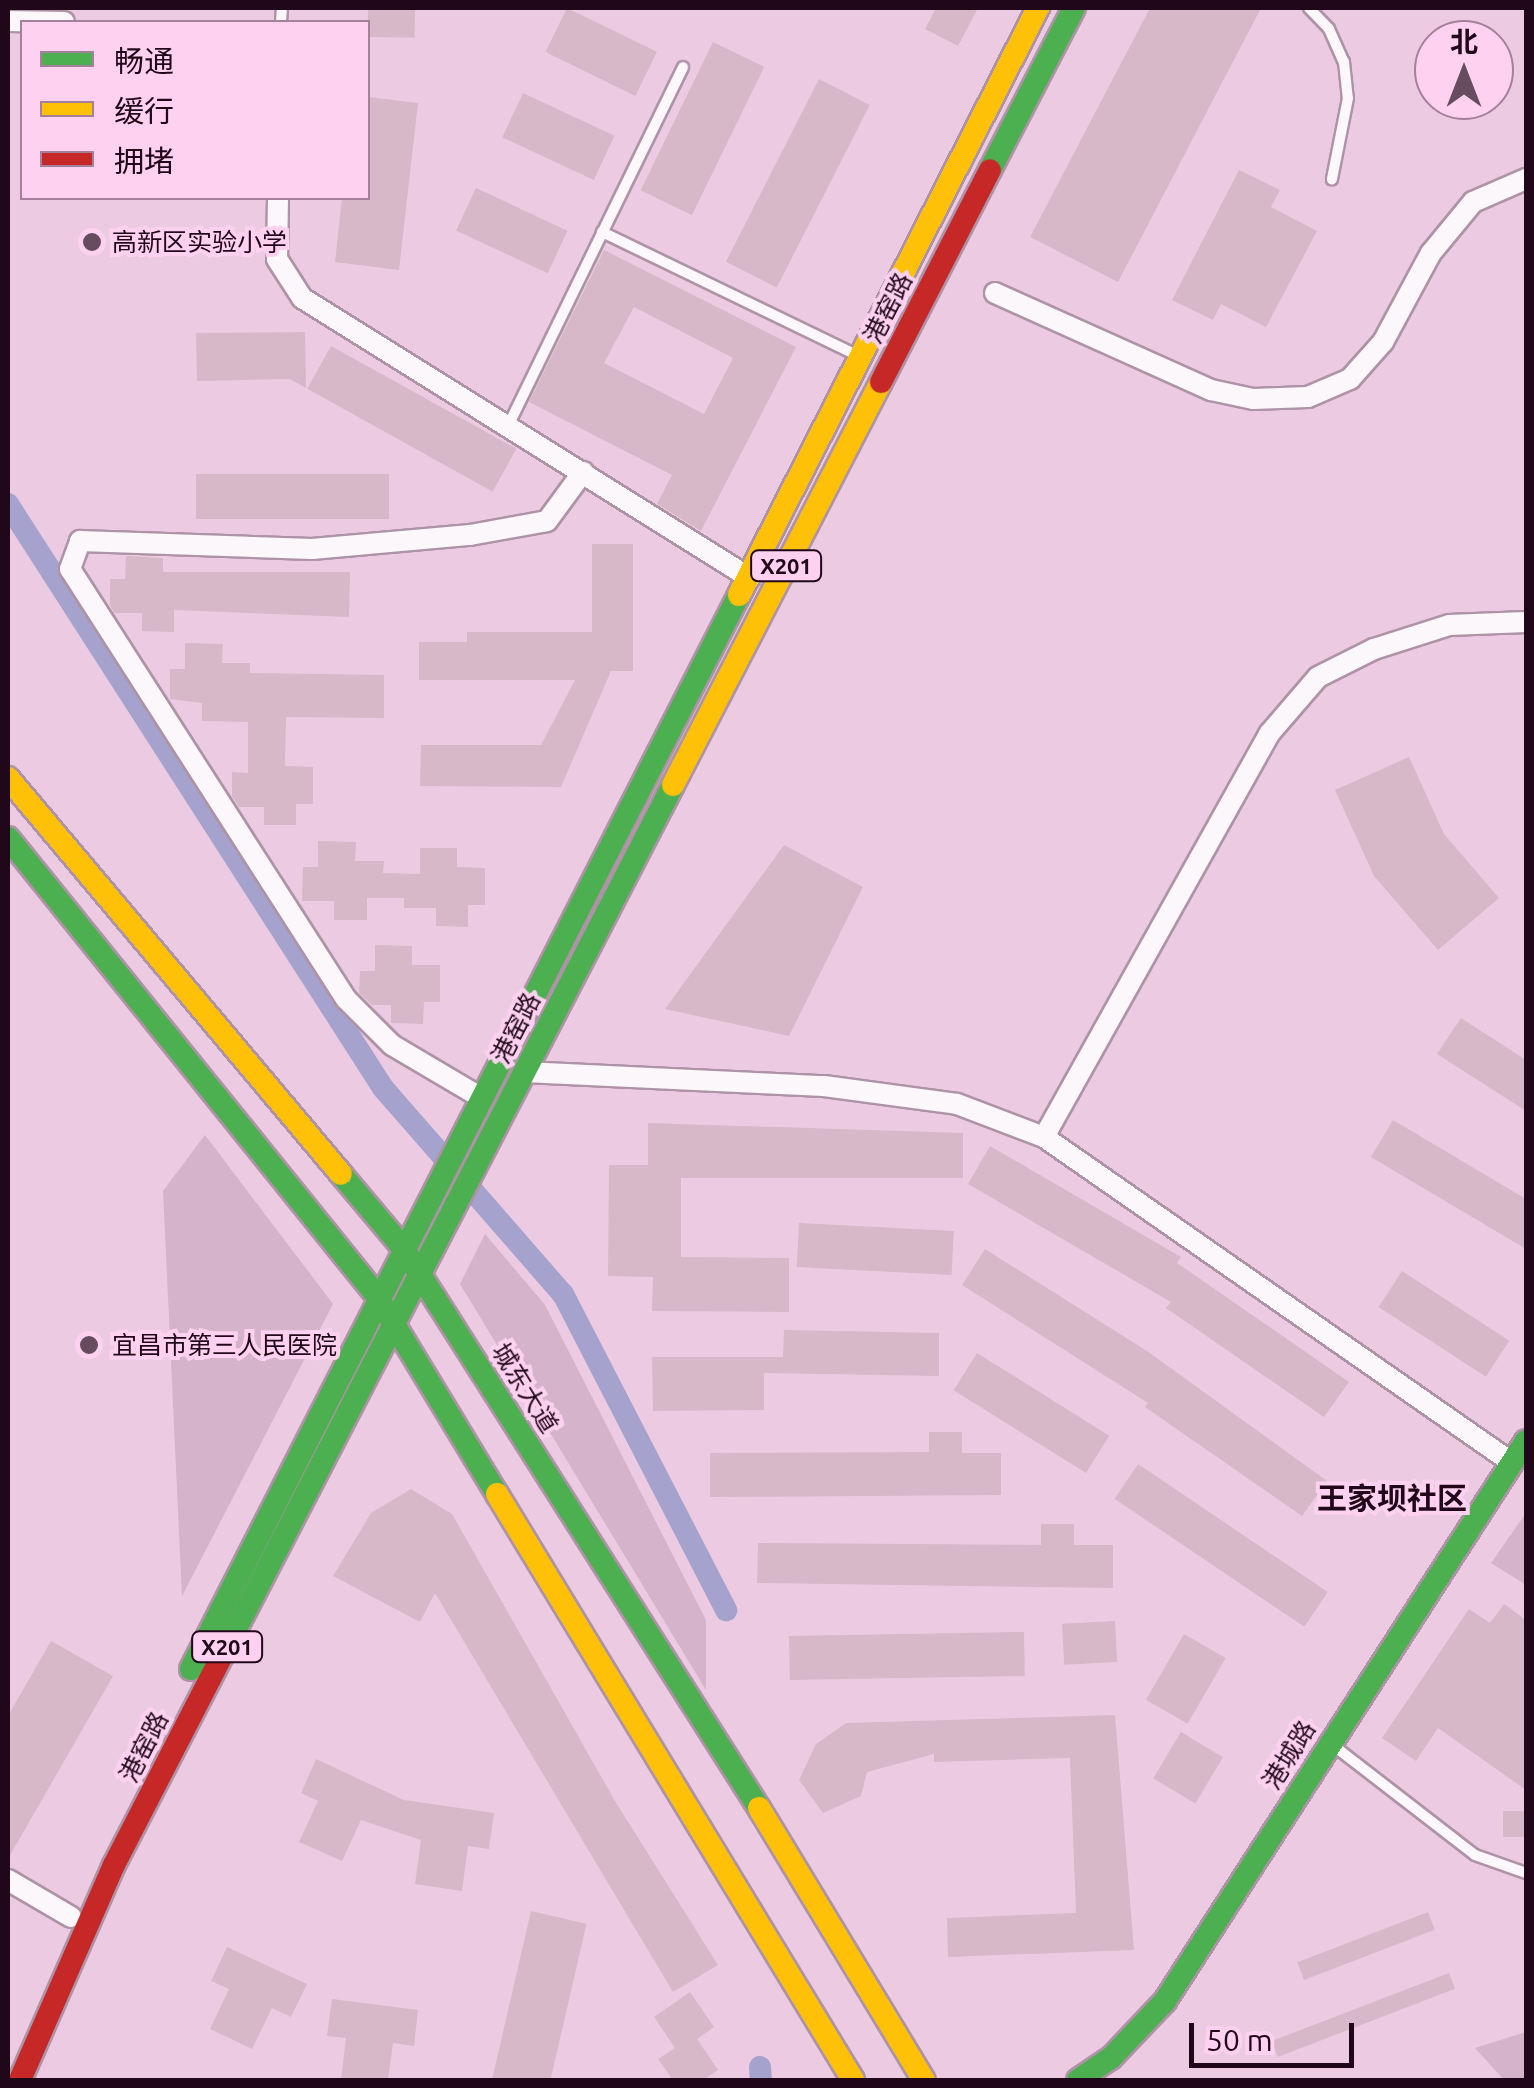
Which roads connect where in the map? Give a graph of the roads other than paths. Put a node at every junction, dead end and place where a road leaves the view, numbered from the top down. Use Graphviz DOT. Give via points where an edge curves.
graph roads {
  1 [pos="1038,8"];
  2 [pos="1074,8"];
  3 [pos="1309,8"];
  4 [pos="683,67"];
  5 [pos="1332,180"];
  6 [pos="1526,180"];
  7 [pos="278,200"];
  8 [pos="602,232"];
  9 [pos="994,293"];
  10 [pos="861,357"];
  11 [pos="508,424"];
  12 [pos="583,472"];
  13 [pos="750,578"];
  14 [pos="1526,622"];
  15 [pos="8,778"];
  16 [pos="8,838"];
  17 [pos="524,1072"];
  18 [pos="476,1106"];
  19 [pos="1044,1137"];
  20 [pos="402,1248"];
  21 [pos="422,1276"];
  22 [pos="377,1296"];
  23 [pos="395,1324"];
  24 [pos="1526,1441"];
  25 [pos="1508,1460"];
  26 [pos="1329,1742"];
  27 [pos="1526,1872"];
  28 [pos="8,1880"];
  29 [pos="71,1917"];
  30 [pos="8,2063"];
  31 [pos="20,2080"];
  32 [pos="853,2080"];
  33 [pos="924,2080"];
  34 [pos="1078,2080"];
  1 -- 10 [label="main road, 港窑路 / X201"];
  2 -- 17 [label="main road, 港窑路 / X201"];
  3 -- 5 [label="lane" via="1329,30 1346,80"];
  4 -- 8 [label="lane"];
  6 -- 9 [label="street" via="1472,202 1431,252 1383,342 1350,379 1308,397 1253,399 1211,390"];
  7 -- 11 [label="street" via="276,259 302,298"];
  8 -- 10 [label="lane"];
  8 -- 11 [label="lane"];
  10 -- 13 [label="main road, 港窑路 / X201"];
  11 -- 12 [label="street"];
  12 -- 13 [label="street"];
  12 -- 18 [label="street" via="547,520 470,536 312,549 80,540 70,570 346,999 392,1045"];
  13 -- 18 [label="main road, 港窑路 / X201"];
  14 -- 19 [label="street" via="1449,625 1318,677 1269,734"];
  15 -- 20 [label="main road, 城东大道"];
  16 -- 22 [label="main road"];
  17 -- 19 [label="street" via="824,1086 957,1104"];
  17 -- 21 [label="main road, 港窑路 / X201"];
  18 -- 20 [label="main road, 港窑路 / X201"];
  19 -- 25 [label="street"];
  20 -- 21 [label="main road, 城东大道"];
  20 -- 22 [label="main road, 港窑路 / X201"];
  21 -- 23 [label="main road, 港窑路 / X201"];
  21 -- 33 [label="main road, 城东大道"];
  22 -- 23 [label="main road"];
  22 -- 29 [label="main road, 港窑路 / X201"];
  23 -- 31 [label="main road, 港窑路 / X201" via="114,1865"];
  23 -- 32 [label="main road"];
  24 -- 25 [label="main road, 港城路"];
  25 -- 26 [label="main road, 港城路"];
  26 -- 27 [label="lane" via="1475,1856"];
  26 -- 34 [label="main road, 港城路" via="1165,2001 1111,2058"];
  28 -- 29 [label="street"];
  29 -- 30 [label="main road, 港窑路 / X201"];
}
